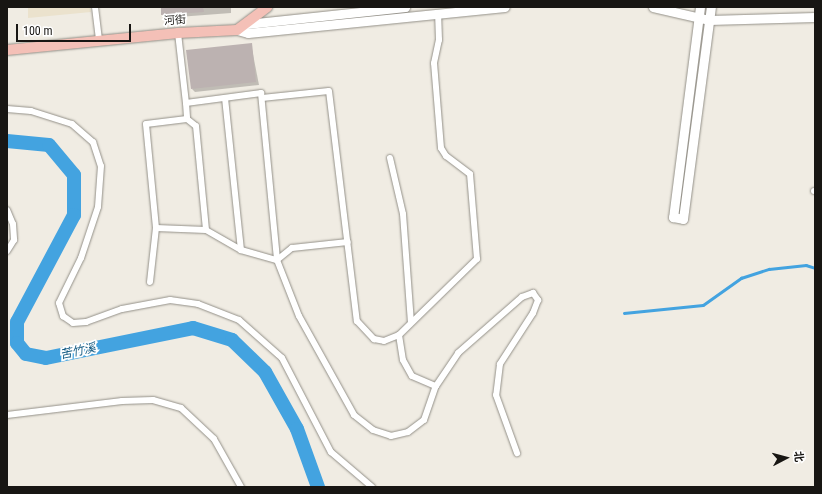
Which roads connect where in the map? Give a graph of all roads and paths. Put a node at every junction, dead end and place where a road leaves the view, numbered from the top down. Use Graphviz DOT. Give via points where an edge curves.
graph roads {
  1 [pos="95,7"];
  2 [pos="267,7"];
  3 [pos="405,7"];
  4 [pos="505,7"];
  5 [pos="653,7"];
  6 [pos="700,7"];
  7 [pos="711,7"];
  8 [pos="438,13"];
  9 [pos="815,17"];
  10 [pos="699,18"];
  11 [pos="709,20"];
  12 [pos="247,24"];
  13 [pos="237,30"];
  14 [pos="178,33"];
  15 [pos="99,41"];
  16 [pos="7,50"];
  17 [pos="225,98"];
  18 [pos="262,98"];
  19 [pos="186,102"];
  20 [pos="7,109"];
  21 [pos="187,119"];
  22 [pos="390,158"];
  23 [pos="7,210"];
  24 [pos="156,228"];
  25 [pos="206,230"];
  26 [pos="348,242"];
  27 [pos="241,250"];
  28 [pos="7,251"];
  29 [pos="277,260"];
  30 [pos="150,282"];
  31 [pos="411,322"];
  32 [pos="399,335"];
  33 [pos="436,386"];
  34 [pos="7,414"];
  35 [pos="517,453"];
  36 [pos="240,487"];
  37 [pos="372,487"];
  1 -- 15 [label="street"];
  2 -- 12 [label="highway, 河街"];
  3 -- 12 [label="main road"];
  4 -- 8 [label="main road"];
  5 -- 10 [label="main road"];
  6 -- 10 [label="main road"];
  7 -- 11 [label="main road"];
  8 -- 13 [label="main road" via="248,33"];
  8 -- 31 [label="street" via="439,40 434,63 441,148 446,156 470,174 477,259"];
  9 -- 11 [label="main road"];
  10 -- 11 [label="main road"];
  10 -- 11 [label="main road" via="673,218 683,219"];
  12 -- 13 [label="highway, 河街"];
  13 -- 14 [label="highway, 河街"];
  14 -- 15 [label="highway, 河街"];
  14 -- 19 [label="street"];
  15 -- 16 [label="highway, 河街"];
  17 -- 18 [label="street" via="261,93"];
  17 -- 19 [label="street"];
  17 -- 27 [label="street"];
  18 -- 26 [label="street" via="329,91"];
  18 -- 29 [label="street"];
  19 -- 21 [label="street"];
  20 -- 37 [label="street" via="31,111 72,124 93,142 101,166 98,207 81,258 59,303 63,316 72,323 86,322 122,309 170,300 198,304 239,320 282,358 331,452"];
  21 -- 24 [label="street" via="146,124"];
  21 -- 25 [label="street" via="196,126"];
  22 -- 31 [label="street" via="403,214"];
  23 -- 28 [label="street" via="13,224 14,240"];
  24 -- 25 [label="street"];
  24 -- 30 [label="street"];
  25 -- 27 [label="street"];
  26 -- 29 [label="street" via="292,248"];
  26 -- 32 [label="street" via="356,321 374,339 384,341"];
  27 -- 29 [label="street"];
  29 -- 33 [label="street" via="299,316 354,415 373,430 391,436 408,432 424,420"];
  31 -- 32 [label="street"];
  32 -- 33 [label="street" via="403,360 412,376"];
  33 -- 35 [label="street" via="458,353 522,297 533,293 538,300 533,313 500,364 496,395"];
  34 -- 36 [label="street" via="122,401 153,400 180,408 214,439"];
}
